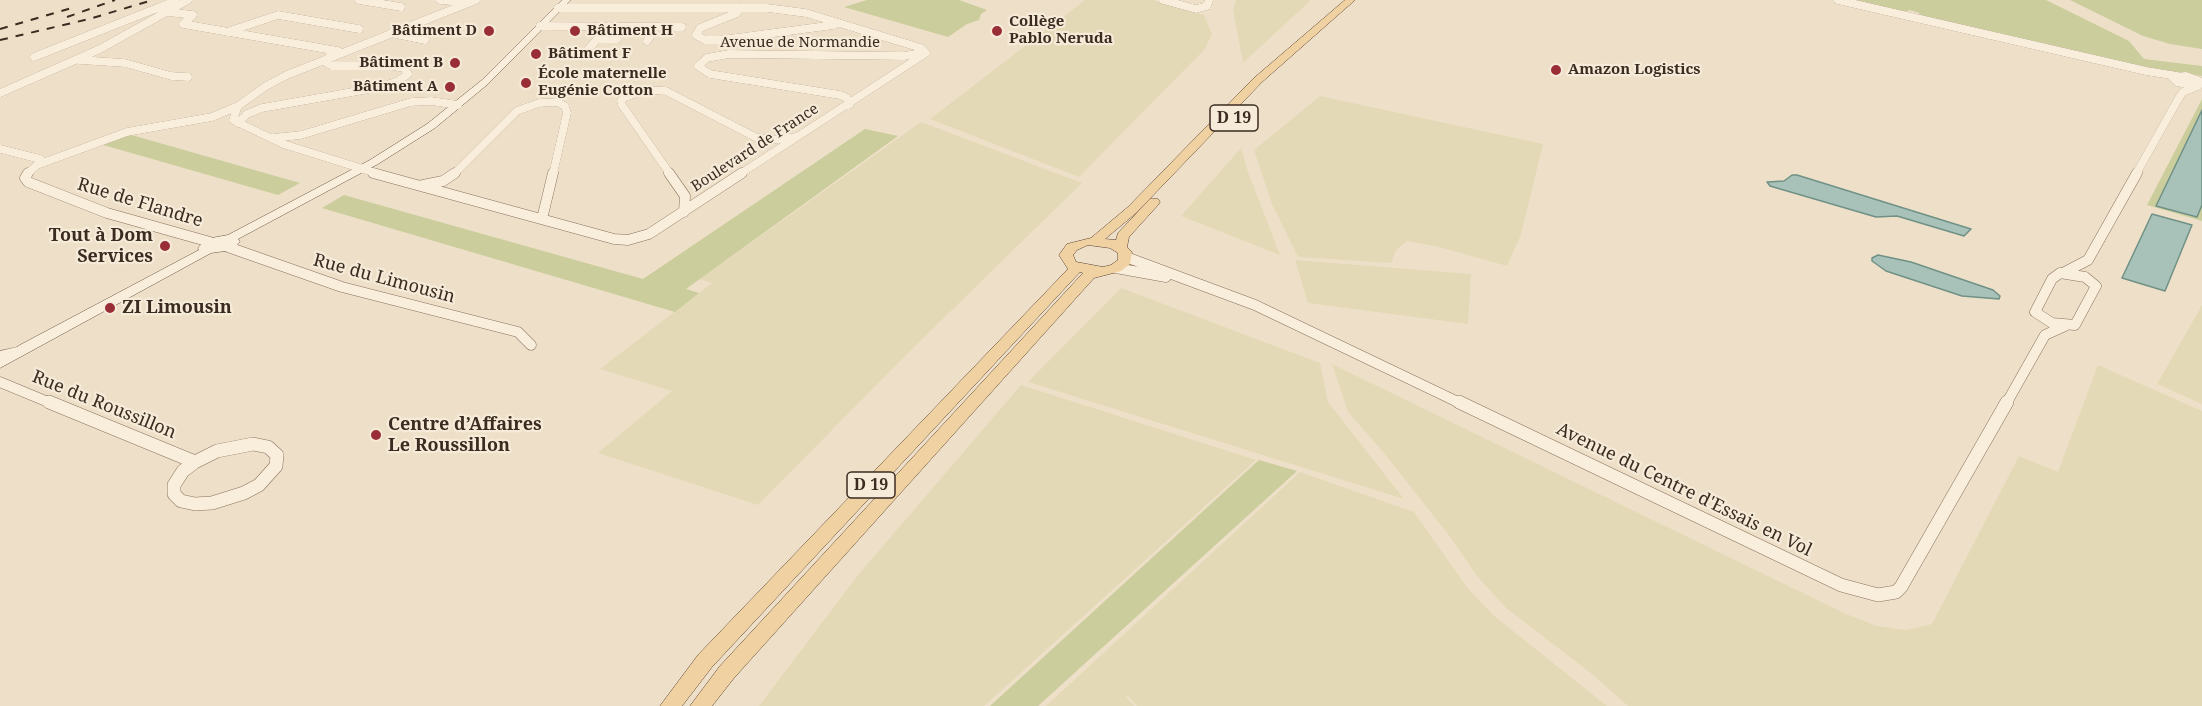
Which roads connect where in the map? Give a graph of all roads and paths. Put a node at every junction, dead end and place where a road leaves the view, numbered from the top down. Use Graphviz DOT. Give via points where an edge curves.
graph roads {
  1 [pos="178,0"];
  2 [pos="188,0"];
  3 [pos="359,0"];
  4 [pos="440,0"];
  5 [pos="476,0"];
  6 [pos="567,0"];
  7 [pos="638,0"];
  8 [pos="1163,0"];
  9 [pos="1209,0"];
  10 [pos="1350,0"];
  11 [pos="1361,0"];
  12 [pos="1838,0"];
  13 [pos="450,6"];
  14 [pos="401,7"];
  15 [pos="558,8"];
  16 [pos="632,8"];
  17 [pos="740,8"];
  18 [pos="168,12"];
  19 [pos="843,25"];
  20 [pos="540,26"];
  21 [pos="609,26"];
  22 [pos="657,27"];
  23 [pos="682,27"];
  24 [pos="360,29"];
  25 [pos="227,32"];
  26 [pos="391,33"];
  27 [pos="600,39"];
  28 [pos="617,39"];
  29 [pos="425,40"];
  30 [pos="647,41"];
  31 [pos="921,48"];
  32 [pos="585,53"];
  33 [pos="326,56"];
  34 [pos="34,57"];
  35 [pos="78,60"];
  36 [pos="188,77"];
  37 [pos="2176,79"];
  38 [pos="2201,85"];
  39 [pos="2182,92"];
  40 [pos="0,93"];
  41 [pos="458,105"];
  42 [pos="849,105"];
  43 [pos="238,106"];
  44 [pos="216,117"];
  45 [pos="235,122"];
  46 [pos="799,137"];
  47 [pos="269,138"];
  48 [pos="0,149"];
  49 [pos="14,152"];
  50 [pos="0,156"];
  51 [pos="40,159"];
  52 [pos="359,169"];
  53 [pos="420,186"];
  54 [pos="684,212"];
  55 [pos="542,219"];
  56 [pos="1095,241"];
  57 [pos="229,243"];
  58 [pos="209,246"];
  59 [pos="1123,252"];
  60 [pos="2088,260"];
  61 [pos="1077,268"];
  62 [pos="1116,268"];
  63 [pos="1096,272"];
  64 [pos="2065,272"];
  65 [pos="2091,280"];
  66 [pos="1189,282"];
  67 [pos="2042,318"];
  68 [pos="2065,326"];
  69 [pos="2045,335"];
  70 [pos="531,345"];
  71 [pos="18,352"];
  72 [pos="0,356"];
  73 [pos="0,366"];
  74 [pos="1,381"];
  75 [pos="195,462"];
  76 [pos="670,706"];
  77 [pos="700,706"];
  1 -- 34 [label="street"];
  2 -- 18 [label="street"];
  3 -- 14 [label="street"];
  4 -- 13 [label="street"];
  5 -- 13 [label="street"];
  6 -- 15 [label="street"];
  7 -- 16 [label="street"];
  8 -- 9 [label="street" via="1199,9 1207,6"];
  10 -- 56 [label="main road, D 19" via="1257,80 1132,210"];
  11 -- 59 [label="main road, D 19" via="1269,81 1150,206 1124,236"];
  12 -- 37 [label="street"];
  13 -- 26 [label="street"];
  15 -- 16 [label="street"];
  15 -- 20 [label="street"];
  16 -- 17 [label="street"];
  17 -- 19 [label="street" via="806,14"];
  17 -- 19 [label="street" via="737,13 700,28 696,35 702,39 721,39"];
  18 -- 25 [label="street" via="193,15 183,24"];
  18 -- 35 [label="street"];
  19 -- 31 [label="street"];
  20 -- 21 [label="street"];
  20 -- 41 [label="street"];
  21 -- 22 [label="street"];
  21 -- 27 [label="street"];
  22 -- 23 [label="street"];
  22 -- 30 [label="street"];
  24 -- 25 [label="street" via="278,15"];
  25 -- 33 [label="street"];
  26 -- 29 [label="street"];
  26 -- 33 [label="street"];
  27 -- 28 [label="street"];
  27 -- 32 [label="street"];
  31 -- 42 [label="street, Boulevard de France" via="926,51 924,56"];
  31 -- 42 [label="street, Avenue de Normandie" via="904,57 729,54 707,58 698,66 710,74 840,95"];
  33 -- 43 [label="street" via="266,86"];
  33 -- 45 [label="street" via="332,66 393,66 404,68 408,74 386,86 262,108"];
  35 -- 36 [label="street" via="133,65"];
  35 -- 40 [label="street"];
  37 -- 38 [label="street"];
  37 -- 39 [label="street"];
  38 -- 39 [label="street"];
  39 -- 60 [label="street"];
  41 -- 47 [label="street" via="411,102 301,135"];
  41 -- 52 [label="street" via="411,140"];
  42 -- 46 [label="street, Boulevard de France"];
  43 -- 44 [label="street"];
  43 -- 45 [label="street"];
  44 -- 45 [label="street, Boulevard de France"];
  44 -- 58 [label="street, Rue de Flandre" via="132,130 50,161 31,170 26,178 28,183 114,215"];
  45 -- 47 [label="street, Boulevard de France"];
  46 -- 54 [label="street, Boulevard de France"];
  46 -- 54 [label="street" via="759,139 666,91 642,91 626,97 622,105 684,196"];
  47 -- 52 [label="street, Boulevard de France"];
  48 -- 49 [label="street"];
  49 -- 50 [label="street"];
  49 -- 51 [label="street"];
  52 -- 53 [label="street, Boulevard de France"];
  52 -- 57 [label="street"];
  53 -- 55 [label="street, Boulevard de France"];
  53 -- 55 [label="street" via="452,176 517,111 557,102 567,113"];
  54 -- 55 [label="street, Boulevard de France" via="645,236 628,240"];
  56 -- 59 [label="main road"];
  56 -- 61 [label="main road" via="1079,243 1068,251 1067,260"];
  57 -- 58 [label="street"];
  57 -- 70 [label="street, Rue du Limousin" via="331,284 518,332"];
  58 -- 71 [label="street"];
  59 -- 62 [label="main road" via="1122,265"];
  59 -- 66 [label="street"];
  60 -- 64 [label="street"];
  60 -- 65 [label="street"];
  61 -- 63 [label="main road"];
  61 -- 76 [label="main road, D 19" via="705,661"];
  62 -- 63 [label="main road"];
  62 -- 66 [label="street"];
  63 -- 77 [label="main road, D 19" via="1021,347"];
  64 -- 65 [label="street"];
  64 -- 67 [label="street" via="2056,274 2035,309"];
  65 -- 68 [label="street" via="2096,286 2077,323"];
  66 -- 69 [label="street, Avenue du Centre d'Essais en Vol" via="1255,305 1841,585 1878,595 1901,587"];
  67 -- 68 [label="street"];
  67 -- 69 [label="street"];
  68 -- 69 [label="street"];
  71 -- 72 [label="street"];
  71 -- 73 [label="street"];
  73 -- 74 [label="street"];
  74 -- 75 [label="street, Rue du Roussillon"];
  75 -- 75 [label="street" via="174,484 174,494 181,501 212,503 259,484 276,466 277,455 268,447 244,445 217,451"];
}
